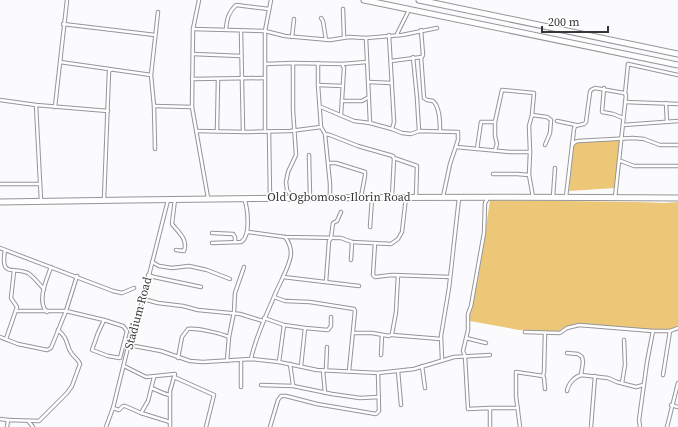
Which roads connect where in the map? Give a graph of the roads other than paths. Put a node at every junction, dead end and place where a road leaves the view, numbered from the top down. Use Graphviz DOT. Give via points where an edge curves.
graph roads {
  1 [pos="67,0"];
  2 [pos="199,0"];
  3 [pos="271,0"];
  4 [pos="364,0"];
  5 [pos="419,0"];
  6 [pos="269,9"];
  7 [pos="343,9"];
  8 [pos="410,10"];
  9 [pos="158,12"];
  10 [pos="321,18"];
  11 [pos="294,19"];
  12 [pos="63,24"];
  13 [pos="437,28"];
  14 [pos="193,29"];
  15 [pos="226,29"];
  16 [pos="421,30"];
  17 [pos="241,31"];
  18 [pos="265,31"];
  19 [pos="155,35"];
  20 [pos="389,35"];
  21 [pos="397,35"];
  22 [pos="292,37"];
  23 [pos="344,38"];
  24 [pos="366,38"];
  25 [pos="326,40"];
  26 [pos="193,54"];
  27 [pos="678,54"];
  28 [pos="241,56"];
  29 [pos="421,57"];
  30 [pos="413,58"];
  31 [pos="391,61"];
  32 [pos="60,62"];
  33 [pos="367,62"];
  34 [pos="293,63"];
  35 [pos="318,63"];
  36 [pos="265,64"];
  37 [pos="342,64"];
  38 [pos="678,65"];
  39 [pos="109,70"];
  40 [pos="151,75"];
  41 [pos="678,75"];
  42 [pos="242,78"];
  43 [pos="265,78"];
  44 [pos="192,79"];
  45 [pos="218,79"];
  46 [pos="369,82"];
  47 [pos="392,83"];
  48 [pos="318,85"];
  49 [pos="343,86"];
  50 [pos="604,88"];
  51 [pos="625,94"];
  52 [pos="369,97"];
  53 [pos="424,98"];
  54 [pos="417,99"];
  55 [pos="0,100"];
  56 [pos="342,101"];
  57 [pos="625,102"];
  58 [pos="666,103"];
  59 [pos="678,104"];
  60 [pos="36,105"];
  61 [pos="154,106"];
  62 [pos="192,106"];
  63 [pos="321,106"];
  64 [pos="55,107"];
  65 [pos="108,111"];
  66 [pos="341,115"];
  67 [pos="532,115"];
  68 [pos="623,118"];
  69 [pos="557,121"];
  70 [pos="678,121"];
  71 [pos="495,122"];
  72 [pos="667,122"];
  73 [pos="370,123"];
  74 [pos="577,125"];
  75 [pos="623,125"];
  76 [pos="321,127"];
  77 [pos="392,128"];
  78 [pos="196,131"];
  79 [pos="217,131"];
  80 [pos="294,131"];
  81 [pos="419,131"];
  82 [pos="440,131"];
  83 [pos="242,132"];
  84 [pos="265,132"];
  85 [pos="269,132"];
  86 [pos="325,134"];
  87 [pos="621,139"];
  88 [pos="545,145"];
  89 [pos="678,145"];
  90 [pos="572,146"];
  91 [pos="456,147"];
  92 [pos="155,149"];
  93 [pos="477,149"];
  94 [pos="495,150"];
  95 [pos="530,152"];
  96 [pos="309,155"];
  97 [pos="394,158"];
  98 [pos="618,162"];
  99 [pos="328,163"];
  100 [pos="678,166"];
  101 [pos="555,168"];
  102 [pos="493,174"];
  103 [pos="529,175"];
  104 [pos="0,184"];
  105 [pos="40,184"];
  106 [pos="361,197"];
  107 [pos="372,197"];
  108 [pos="392,197"];
  109 [pos="406,197"];
  110 [pos="416,197"];
  111 [pos="443,197"];
  112 [pos="459,197"];
  113 [pos="479,197"];
  114 [pos="488,197"];
  115 [pos="533,197"];
  116 [pos="553,197"];
  117 [pos="566,197"];
  118 [pos="169,198"];
  119 [pos="208,198"];
  120 [pos="244,198"];
  121 [pos="270,198"];
  122 [pos="293,198"];
  123 [pos="310,198"];
  124 [pos="330,198"];
  125 [pos="615,198"];
  126 [pos="678,198"];
  127 [pos="175,199"];
  128 [pos="104,200"];
  129 [pos="41,201"];
  130 [pos="0,202"];
  131 [pos="485,204"];
  132 [pos="340,212"];
  133 [pos="370,227"];
  134 [pos="248,232"];
  135 [pos="212,233"];
  136 [pos="285,237"];
  137 [pos="330,239"];
  138 [pos="235,242"];
  139 [pos="352,242"];
  140 [pos="212,243"];
  141 [pos="375,244"];
  142 [pos="0,248"];
  143 [pos="5,250"];
  144 [pos="176,250"];
  145 [pos="350,260"];
  146 [pos="152,262"];
  147 [pos="51,266"];
  148 [pos="244,267"];
  149 [pos="14,271"];
  150 [pos="148,275"];
  151 [pos="398,275"];
  152 [pos="77,276"];
  153 [pos="283,277"];
  154 [pos="450,277"];
  155 [pos="230,280"];
  156 [pos="326,282"];
  157 [pos="359,286"];
  158 [pos="201,287"];
  159 [pos="134,288"];
  160 [pos="44,289"];
  161 [pos="274,297"];
  162 [pos="143,299"];
  163 [pos="17,311"];
  164 [pos="66,311"];
  165 [pos="48,312"];
  166 [pos="234,312"];
  167 [pos="331,317"];
  168 [pos="264,319"];
  169 [pos="104,320"];
  170 [pos="284,325"];
  171 [pos="305,328"];
  172 [pos="678,328"];
  173 [pos="58,330"];
  174 [pos="653,331"];
  175 [pos="670,331"];
  176 [pos="525,332"];
  177 [pos="353,333"];
  178 [pos="545,333"];
  179 [pos="382,335"];
  180 [pos="391,335"];
  181 [pos="0,337"];
  182 [pos="229,337"];
  183 [pos="466,338"];
  184 [pos="6,339"];
  185 [pos="441,339"];
  186 [pos="624,340"];
  187 [pos="486,343"];
  188 [pos="129,345"];
  189 [pos="327,347"];
  190 [pos="567,353"];
  191 [pos="381,355"];
  192 [pos="490,355"];
  193 [pos="465,356"];
  194 [pos="178,358"];
  195 [pos="251,359"];
  196 [pos="241,360"];
  197 [pos="442,360"];
  198 [pos="227,361"];
  199 [pos="278,362"];
  200 [pos="290,364"];
  201 [pos="124,366"];
  202 [pos="301,366"];
  203 [pos="422,366"];
  204 [pos="325,370"];
  205 [pos="398,371"];
  206 [pos="349,372"];
  207 [pos="378,373"];
  208 [pos="581,375"];
  209 [pos="662,375"];
  210 [pos="543,376"];
  211 [pos="595,376"];
  212 [pos="154,377"];
  213 [pos="174,377"];
  214 [pos="622,383"];
  215 [pos="678,383"];
  216 [pos="261,385"];
  217 [pos="644,385"];
  218 [pos="293,386"];
  219 [pos="241,387"];
  220 [pos="151,388"];
  221 [pos="424,388"];
  222 [pos="545,389"];
  223 [pos="567,391"];
  224 [pos="324,393"];
  225 [pos="170,395"];
  226 [pos="379,397"];
  227 [pos="401,405"];
  228 [pos="671,405"];
  229 [pos="678,407"];
  230 [pos="113,408"];
  231 [pos="490,408"];
  232 [pos="518,408"];
  233 [pos="141,413"];
  234 [pos="0,419"];
  235 [pos="8,420"];
  236 [pos="29,422"];
  237 [pos="170,422"];
  238 [pos="7,427"];
  239 [pos="33,427"];
  240 [pos="107,427"];
  241 [pos="170,427"];
  242 [pos="206,427"];
  243 [pos="270,427"];
  244 [pos="490,427"];
  245 [pos="520,427"];
  246 [pos="591,427"];
  247 [pos="640,427"];
  248 [pos="667,427"];
  1 -- 12 [label="street"];
  2 -- 14 [label="street"];
  3 -- 6 [label="street"];
  4 -- 8 [label="highway"];
  5 -- 27 [label="highway"];
  6 -- 15 [label="street" via="236,5 227,17"];
  6 -- 18 [label="street"];
  7 -- 23 [label="street"];
  8 -- 21 [label="street"];
  8 -- 38 [label="highway"];
  9 -- 19 [label="street"];
  10 -- 25 [label="street"];
  11 -- 22 [label="street"];
  12 -- 19 [label="street"];
  12 -- 32 [label="street"];
  13 -- 16 [label="street"];
  14 -- 15 [label="street"];
  14 -- 26 [label="street"];
  15 -- 17 [label="street"];
  16 -- 21 [label="street"];
  16 -- 29 [label="street"];
  17 -- 18 [label="street"];
  17 -- 28 [label="street"];
  18 -- 22 [label="street"];
  18 -- 36 [label="street"];
  19 -- 40 [label="street"];
  20 -- 21 [label="street"];
  20 -- 24 [label="street"];
  20 -- 31 [label="street"];
  22 -- 25 [label="street"];
  23 -- 24 [label="street"];
  23 -- 25 [label="street"];
  24 -- 33 [label="street"];
  26 -- 28 [label="street"];
  26 -- 44 [label="street"];
  28 -- 42 [label="street"];
  29 -- 30 [label="street"];
  29 -- 53 [label="street"];
  30 -- 31 [label="street"];
  30 -- 54 [label="street"];
  31 -- 47 [label="street"];
  32 -- 39 [label="street"];
  32 -- 64 [label="street"];
  33 -- 37 [label="street"];
  33 -- 46 [label="street"];
  34 -- 35 [label="street"];
  34 -- 36 [label="street"];
  34 -- 80 [label="street"];
  35 -- 37 [label="street"];
  35 -- 48 [label="street"];
  36 -- 43 [label="street"];
  37 -- 49 [label="street"];
  39 -- 40 [label="street"];
  39 -- 65 [label="street"];
  40 -- 61 [label="street"];
  41 -- 51 [label="street" via="628,64"];
  42 -- 43 [label="street"];
  42 -- 45 [label="street"];
  42 -- 83 [label="street"];
  43 -- 84 [label="street"];
  44 -- 45 [label="street"];
  44 -- 62 [label="street"];
  45 -- 79 [label="street"];
  46 -- 47 [label="street"];
  46 -- 52 [label="street"];
  47 -- 77 [label="street"];
  48 -- 49 [label="street"];
  48 -- 63 [label="street"];
  49 -- 56 [label="street"];
  50 -- 51 [label="street"];
  50 -- 68 [label="street" via="602,112"];
  50 -- 74 [label="street" via="591,90 586,122"];
  51 -- 57 [label="street"];
  52 -- 56 [label="street" via="362,101"];
  52 -- 73 [label="street"];
  53 -- 54 [label="street"];
  53 -- 82 [label="street" via="436,104"];
  54 -- 81 [label="street"];
  55 -- 60 [label="street"];
  56 -- 66 [label="street"];
  57 -- 58 [label="street"];
  57 -- 68 [label="street"];
  58 -- 59 [label="street"];
  58 -- 72 [label="street"];
  60 -- 64 [label="street"];
  60 -- 105 [label="street"];
  61 -- 62 [label="street"];
  61 -- 92 [label="street"];
  62 -- 78 [label="street"];
  63 -- 66 [label="street"];
  63 -- 76 [label="street"];
  64 -- 65 [label="street"];
  65 -- 128 [label="street"];
  66 -- 73 [label="street" via="354,121"];
  67 -- 71 [label="street" via="534,93 503,90"];
  67 -- 88 [label="street" via="551,120 550,133"];
  67 -- 95 [label="street" via="529,126"];
  68 -- 75 [label="street"];
  69 -- 74 [label="street"];
  70 -- 72 [label="street"];
  71 -- 93 [label="street" via="481,122"];
  71 -- 94 [label="street"];
  72 -- 75 [label="street"];
  73 -- 77 [label="street"];
  74 -- 90 [label="street"];
  75 -- 87 [label="street"];
  76 -- 80 [label="street"];
  76 -- 86 [label="street"];
  77 -- 81 [label="street" via="411,134"];
  78 -- 79 [label="street"];
  78 -- 119 [label="street"];
  79 -- 83 [label="street"];
  80 -- 85 [label="street"];
  80 -- 122 [label="street" via="296,155 286,182 287,190"];
  81 -- 82 [label="street"];
  82 -- 91 [label="street" via="458,132"];
  83 -- 84 [label="street"];
  84 -- 85 [label="street"];
  85 -- 121 [label="street"];
  86 -- 97 [label="street"];
  86 -- 99 [label="street"];
  87 -- 89 [label="street" via="644,139 660,145"];
  87 -- 90 [label="street" via="578,141"];
  87 -- 98 [label="street"];
  90 -- 117 [label="street"];
  91 -- 93 [label="street"];
  91 -- 111 [label="street"];
  93 -- 94 [label="street"];
  94 -- 95 [label="street"];
  95 -- 103 [label="street"];
  96 -- 123 [label="street"];
  97 -- 108 [label="street"];
  97 -- 110 [label="street" via="417,166"];
  98 -- 100 [label="street" via="641,166"];
  98 -- 125 [label="street"];
  99 -- 106 [label="street" via="365,172"];
  99 -- 124 [label="street"];
  101 -- 116 [label="street"];
  102 -- 103 [label="street"];
  103 -- 115 [label="street"];
  104 -- 105 [label="street"];
  105 -- 129 [label="street"];
  106 -- 107 [label="highway, Old Ogbomoso-Ilorin Road"];
  106 -- 124 [label="highway, Old Ogbomoso-Ilorin Road"];
  107 -- 108 [label="highway, Old Ogbomoso-Ilorin Road"];
  107 -- 133 [label="street"];
  108 -- 109 [label="highway, Old Ogbomoso-Ilorin Road"];
  109 -- 110 [label="highway, Old Ogbomoso-Ilorin Road"];
  109 -- 141 [label="street" via="402,232 398,239 391,244"];
  110 -- 111 [label="highway, Old Ogbomoso-Ilorin Road"];
  111 -- 112 [label="highway, Old Ogbomoso-Ilorin Road"];
  112 -- 113 [label="highway, Old Ogbomoso-Ilorin Road"];
  112 -- 154 [label="street"];
  113 -- 114 [label="highway, Old Ogbomoso-Ilorin Road"];
  113 -- 131 [label="street"];
  114 -- 115 [label="highway, Old Ogbomoso-Ilorin Road"];
  114 -- 131 [label="street"];
  115 -- 116 [label="highway, Old Ogbomoso-Ilorin Road"];
  116 -- 117 [label="highway, Old Ogbomoso-Ilorin Road"];
  117 -- 125 [label="highway, Old Ogbomoso-Ilorin Road"];
  118 -- 127 [label="highway, Old Ogbomoso-Ilorin Road"];
  118 -- 128 [label="highway, Old Ogbomoso-Ilorin Road"];
  118 -- 146 [label="street, Stadium Road"];
  119 -- 120 [label="highway, Old Ogbomoso-Ilorin Road"];
  119 -- 127 [label="highway, Old Ogbomoso-Ilorin Road"];
  120 -- 121 [label="highway, Old Ogbomoso-Ilorin Road"];
  120 -- 134 [label="street" via="247,206"];
  121 -- 122 [label="highway, Old Ogbomoso-Ilorin Road"];
  122 -- 123 [label="highway, Old Ogbomoso-Ilorin Road"];
  123 -- 124 [label="highway, Old Ogbomoso-Ilorin Road"];
  125 -- 126 [label="highway, Old Ogbomoso-Ilorin Road"];
  127 -- 144 [label="street" via="173,225 186,243 184,251"];
  128 -- 129 [label="highway, Old Ogbomoso-Ilorin Road"];
  129 -- 130 [label="highway, Old Ogbomoso-Ilorin Road"];
  131 -- 183 [label="street" via="484,233 468,314"];
  132 -- 137 [label="street" via="337,222 333,223"];
  134 -- 136 [label="street"];
  134 -- 138 [label="street" via="243,242"];
  135 -- 138 [label="street" via="234,234"];
  136 -- 137 [label="street"];
  136 -- 153 [label="street" via="289,242 291,256"];
  137 -- 139 [label="street" via="341,238"];
  137 -- 156 [label="street"];
  138 -- 140 [label="street"];
  139 -- 141 [label="street"];
  139 -- 145 [label="street"];
  141 -- 151 [label="street" via="374,276"];
  142 -- 143 [label="street"];
  143 -- 147 [label="street"];
  143 -- 149 [label="street" via="3,263 6,268"];
  146 -- 150 [label="street, Stadium Road"];
  146 -- 155 [label="street" via="172,268 189,266 208,270"];
  147 -- 152 [label="street"];
  147 -- 160 [label="street"];
  148 -- 166 [label="street" via="235,293"];
  149 -- 160 [label="street" via="26,272"];
  149 -- 163 [label="street" via="11,298"];
  150 -- 158 [label="street"];
  150 -- 162 [label="street, Stadium Road"];
  151 -- 154 [label="street"];
  151 -- 180 [label="street" via="396,312"];
  152 -- 159 [label="street" via="122,293"];
  152 -- 164 [label="street"];
  153 -- 156 [label="street"];
  153 -- 161 [label="street"];
  154 -- 185 [label="street"];
  156 -- 157 [label="street"];
  160 -- 165 [label="street" via="43,306"];
  161 -- 168 [label="street"];
  161 -- 177 [label="street" via="285,301 354,309"];
  162 -- 166 [label="street" via="204,311"];
  162 -- 188 [label="street, Stadium Road"];
  163 -- 165 [label="street"];
  163 -- 184 [label="street"];
  164 -- 165 [label="street"];
  164 -- 169 [label="street"];
  164 -- 173 [label="street"];
  166 -- 168 [label="street"];
  166 -- 182 [label="street"];
  167 -- 171 [label="street" via="329,329"];
  168 -- 170 [label="street"];
  168 -- 195 [label="street"];
  169 -- 169 [label="street" via="92,350 121,358 127,330 123,326"];
  170 -- 171 [label="street"];
  170 -- 199 [label="street"];
  171 -- 202 [label="street"];
  172 -- 175 [label="street"];
  173 -- 184 [label="street" via="51,348 47,350"];
  173 -- 236 [label="street" via="66,337 71,353 78,359 80,366 72,386 57,404 39,421"];
  174 -- 175 [label="street"];
  174 -- 178 [label="street" via="580,326 567,328 560,333"];
  174 -- 217 [label="street"];
  175 -- 209 [label="street"];
  176 -- 178 [label="street"];
  177 -- 179 [label="street"];
  177 -- 206 [label="street"];
  178 -- 210 [label="street"];
  179 -- 180 [label="street"];
  179 -- 191 [label="street"];
  180 -- 185 [label="street"];
  181 -- 184 [label="street"];
  182 -- 194 [label="street" via="188,329 182,337"];
  182 -- 198 [label="street"];
  183 -- 187 [label="street"];
  183 -- 193 [label="street" via="463,351"];
  185 -- 197 [label="street"];
  186 -- 214 [label="street" via="625,365"];
  188 -- 194 [label="street" via="161,351"];
  188 -- 201 [label="street, Stadium Road"];
  189 -- 204 [label="street"];
  190 -- 208 [label="street" via="582,357"];
  192 -- 193 [label="street"];
  193 -- 197 [label="street"];
  193 -- 231 [label="street" via="468,409"];
  194 -- 198 [label="street" via="203,362"];
  195 -- 196 [label="street"];
  195 -- 199 [label="street"];
  196 -- 198 [label="street"];
  196 -- 219 [label="street"];
  197 -- 203 [label="street"];
  199 -- 200 [label="street"];
  200 -- 202 [label="street"];
  200 -- 218 [label="street"];
  201 -- 212 [label="street" via="145,377"];
  201 -- 230 [label="street, Stadium Road"];
  202 -- 204 [label="street"];
  203 -- 205 [label="street"];
  203 -- 221 [label="street"];
  204 -- 206 [label="street"];
  204 -- 224 [label="street"];
  205 -- 207 [label="street"];
  205 -- 227 [label="street"];
  206 -- 207 [label="street"];
  207 -- 226 [label="street"];
  208 -- 211 [label="street"];
  208 -- 223 [label="street" via="577,376"];
  210 -- 222 [label="street"];
  210 -- 232 [label="street" via="516,372"];
  211 -- 214 [label="street"];
  211 -- 246 [label="street"];
  212 -- 213 [label="street" via="175,374"];
  212 -- 220 [label="street"];
  213 -- 225 [label="street"];
  213 -- 242 [label="street" via="214,394"];
  214 -- 217 [label="street" via="636,387"];
  215 -- 228 [label="street"];
  216 -- 218 [label="street"];
  217 -- 247 [label="street"];
  218 -- 224 [label="street"];
  220 -- 225 [label="street"];
  220 -- 233 [label="street"];
  224 -- 226 [label="street" via="360,398"];
  225 -- 237 [label="street"];
  226 -- 243 [label="street" via="379,411 376,414 281,396"];
  228 -- 229 [label="street"];
  228 -- 248 [label="street"];
  230 -- 233 [label="street" via="119,410 123,406"];
  230 -- 240 [label="street, Stadium Road"];
  231 -- 232 [label="street"];
  231 -- 244 [label="street"];
  232 -- 245 [label="street"];
  233 -- 237 [label="street"];
  234 -- 235 [label="street"];
  235 -- 236 [label="street"];
  235 -- 238 [label="street"];
  236 -- 239 [label="street"];
  237 -- 241 [label="street"];
}
